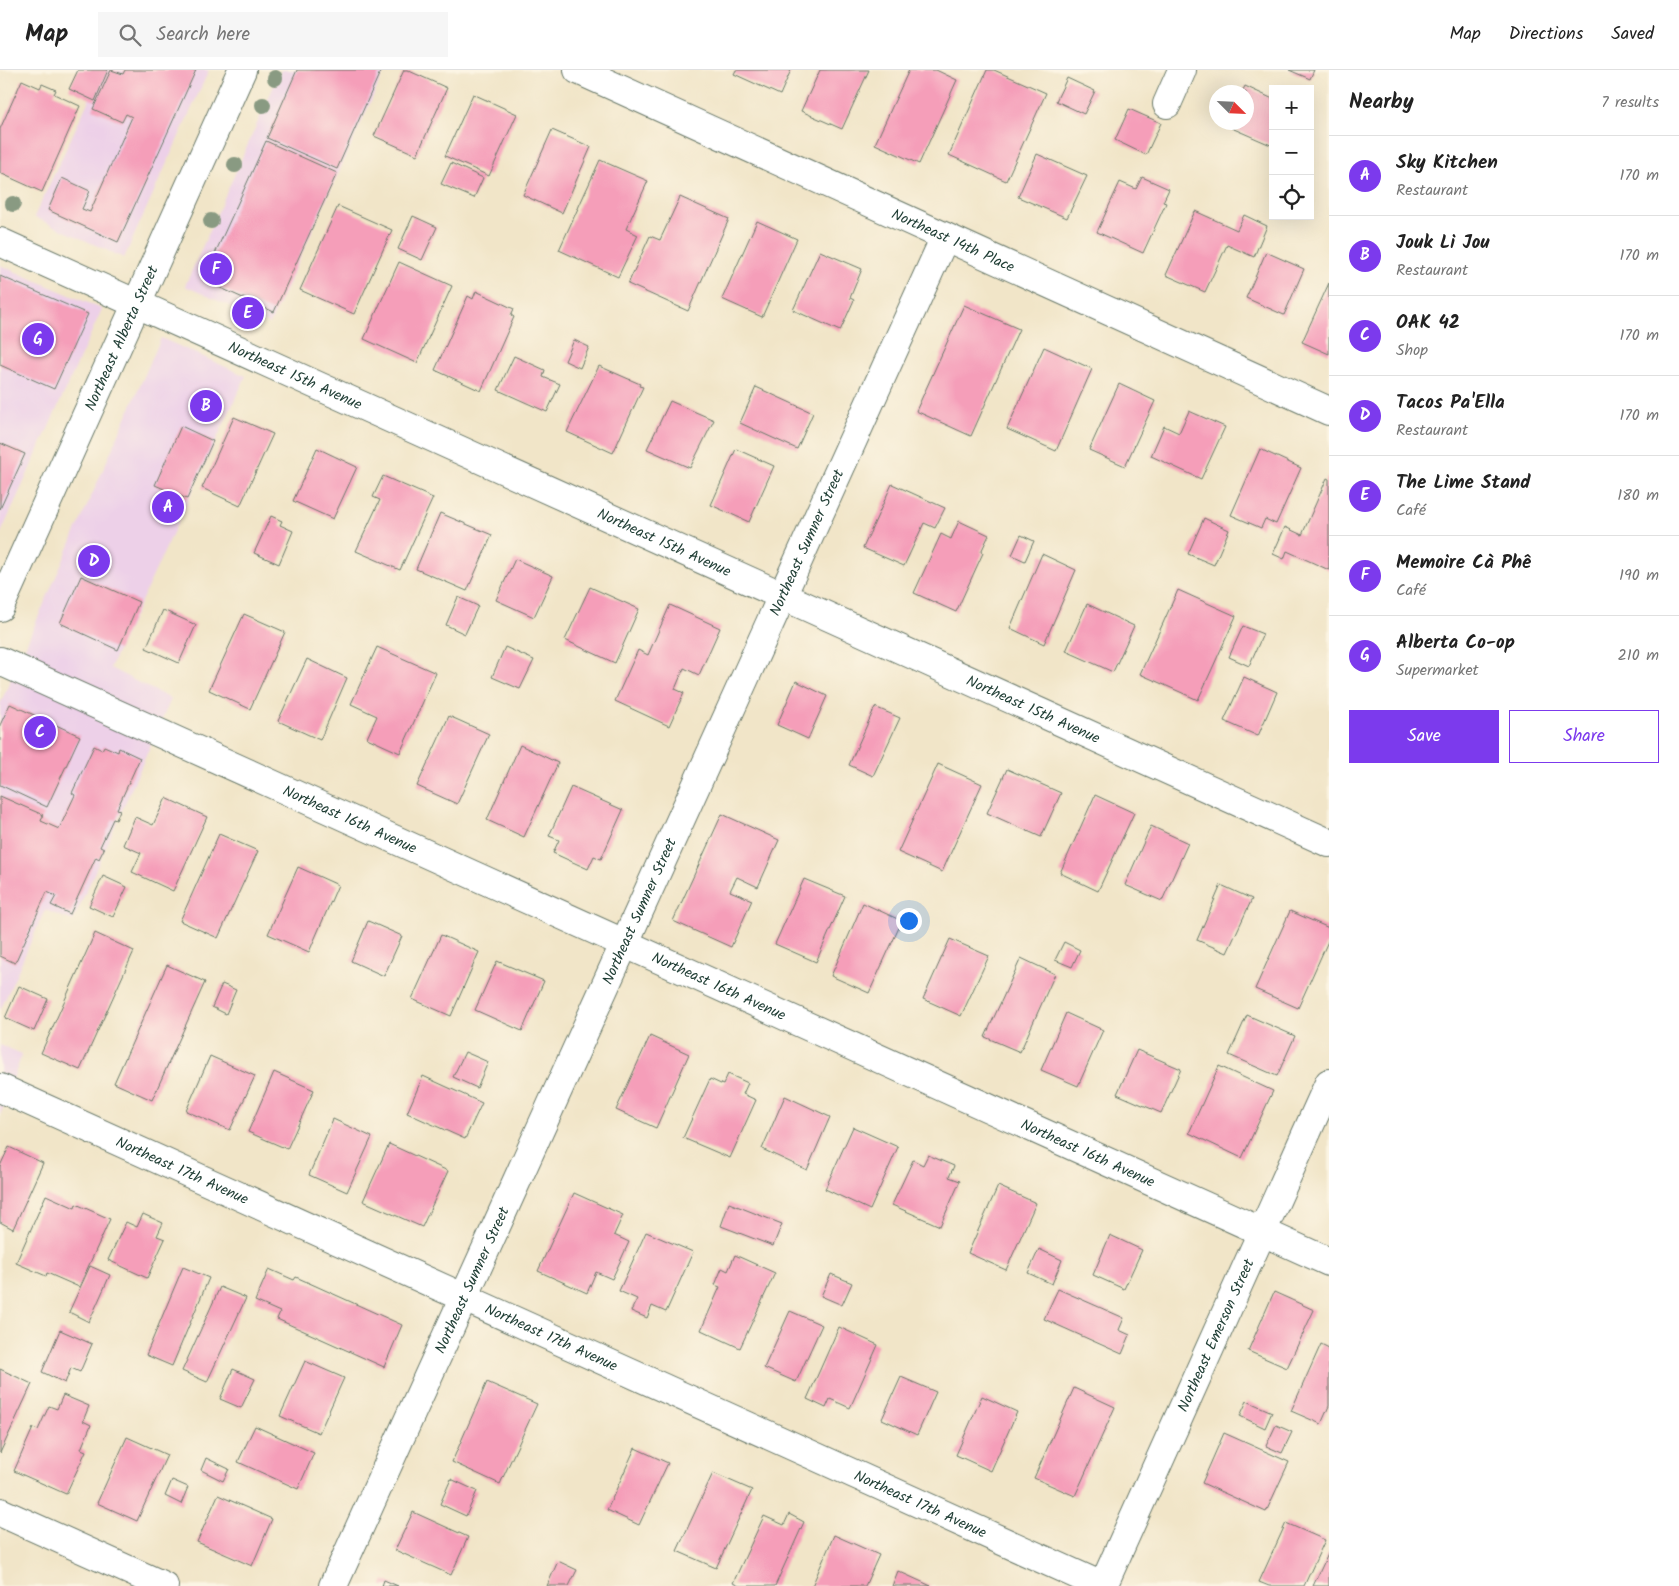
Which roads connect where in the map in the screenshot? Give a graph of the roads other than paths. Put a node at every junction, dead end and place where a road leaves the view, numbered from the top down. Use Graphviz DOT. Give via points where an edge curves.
graph roads {
  1 [pos="242,70"];
  2 [pos="578,70"];
  3 [pos="1182,70"];
  4 [pos="1167,104"];
  5 [pos="945,237"];
  6 [pos="0,242"];
  7 [pos="137,304"];
  8 [pos="1329,411"];
  9 [pos="782,596"];
  10 [pos="0,607"];
  11 [pos="0,661"];
  12 [pos="1329,843"];
  13 [pos="625,944"];
  14 [pos="1329,1084"];
  15 [pos="0,1088"];
  16 [pos="1262,1231"];
  17 [pos="1329,1262"];
  18 [pos="465,1299"];
  19 [pos="0,1512"];
  20 [pos="164,1586"];
  21 [pos="333,1586"];
  22 [pos="1102,1586"];
  1 -- 7 [label="street, Northeast Alberta Street"];
  2 -- 5 [label="street, Northeast 14th Place"];
  3 -- 4 [label="street"];
  5 -- 8 [label="street, Northeast 14th Place"];
  5 -- 9 [label="street, Northeast Sumner Street"];
  6 -- 7 [label="street, Northeast 15th Avenue"];
  7 -- 9 [label="street, Northeast 15th Avenue"];
  7 -- 10 [label="street, Northeast Alberta Street"];
  9 -- 12 [label="street, Northeast 15th Avenue"];
  9 -- 13 [label="street, Northeast Sumner Street"];
  11 -- 13 [label="street, Northeast 16th Avenue"];
  13 -- 16 [label="street, Northeast 16th Avenue"];
  13 -- 18 [label="street, Northeast Sumner Street"];
  14 -- 16 [label="street, Northeast Emerson Street"];
  15 -- 18 [label="street, Northeast 17th Avenue"];
  16 -- 17 [label="street, Northeast 16th Avenue"];
  16 -- 22 [label="street, Northeast Emerson Street"];
  18 -- 21 [label="street, Northeast Sumner Street"];
  18 -- 22 [label="street, Northeast 17th Avenue"];
  19 -- 20 [label="street"];
}
